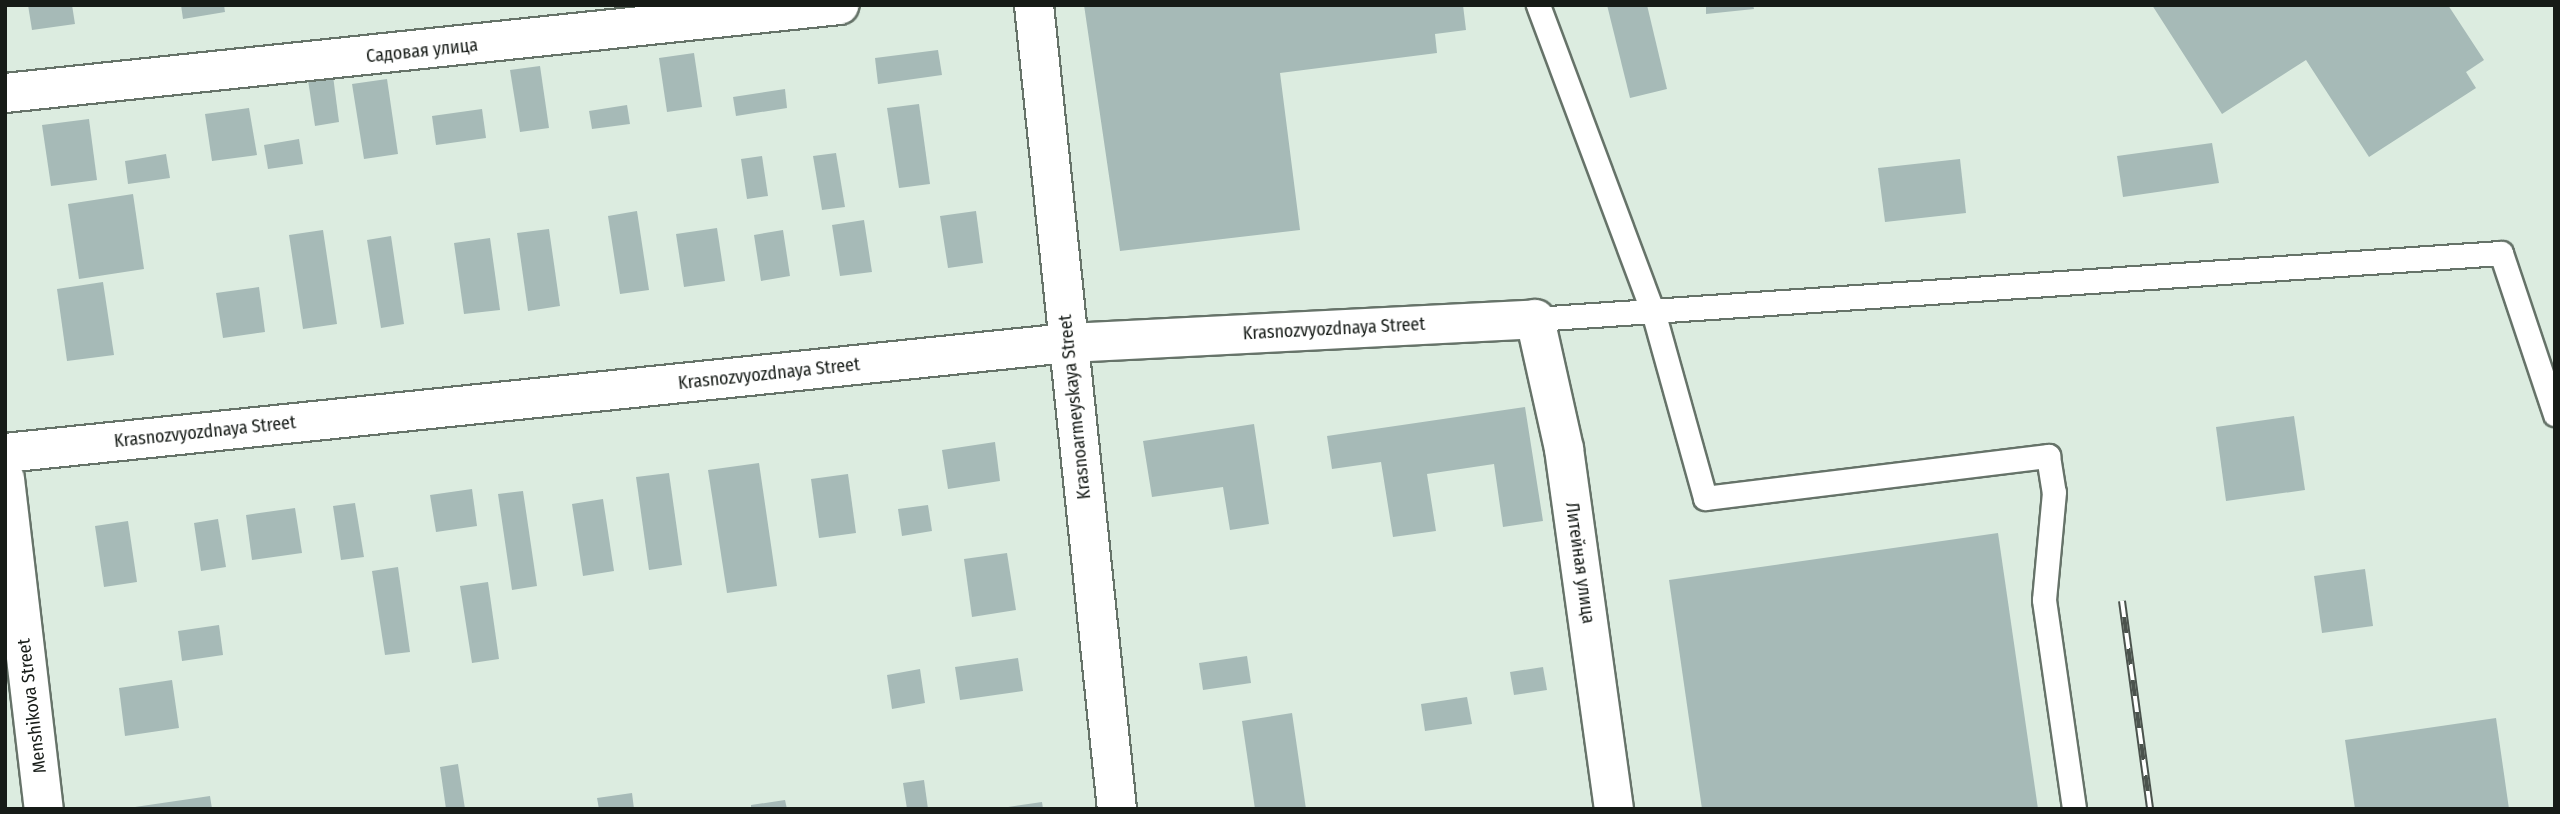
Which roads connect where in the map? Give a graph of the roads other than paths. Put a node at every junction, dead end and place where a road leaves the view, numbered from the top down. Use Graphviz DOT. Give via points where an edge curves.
graph roads {
  1 [pos="839,5"];
  2 [pos="1034,5"];
  3 [pos="1538,5"];
  4 [pos="5,93"];
  5 [pos="1654,315"];
  6 [pos="1535,319"];
  7 [pos="1068,342"];
  8 [pos="2555,414"];
  9 [pos="5,453"];
  10 [pos="5,479"];
  11 [pos="44,809"];
  12 [pos="1117,809"];
  13 [pos="1614,809"];
  14 [pos="2074,809"];
  1 -- 4 [label="street, Садовая улица"];
  2 -- 7 [label="street, Krasnoarmeyskaya Street"];
  3 -- 5 [label="lane"];
  5 -- 6 [label="lane"];
  5 -- 8 [label="lane" via="2501,253"];
  5 -- 14 [label="lane" via="1705,499 2048,456 2054,492 2044,600"];
  6 -- 7 [label="street, Krasnozvyozdnaya Street"];
  6 -- 13 [label="street, Литейная улица" via="1564,449"];
  7 -- 9 [label="street, Krasnozvyozdnaya Street"];
  7 -- 12 [label="street, Krasnoarmeyskaya Street"];
  10 -- 11 [label="street, Menshikova Street"];
}
